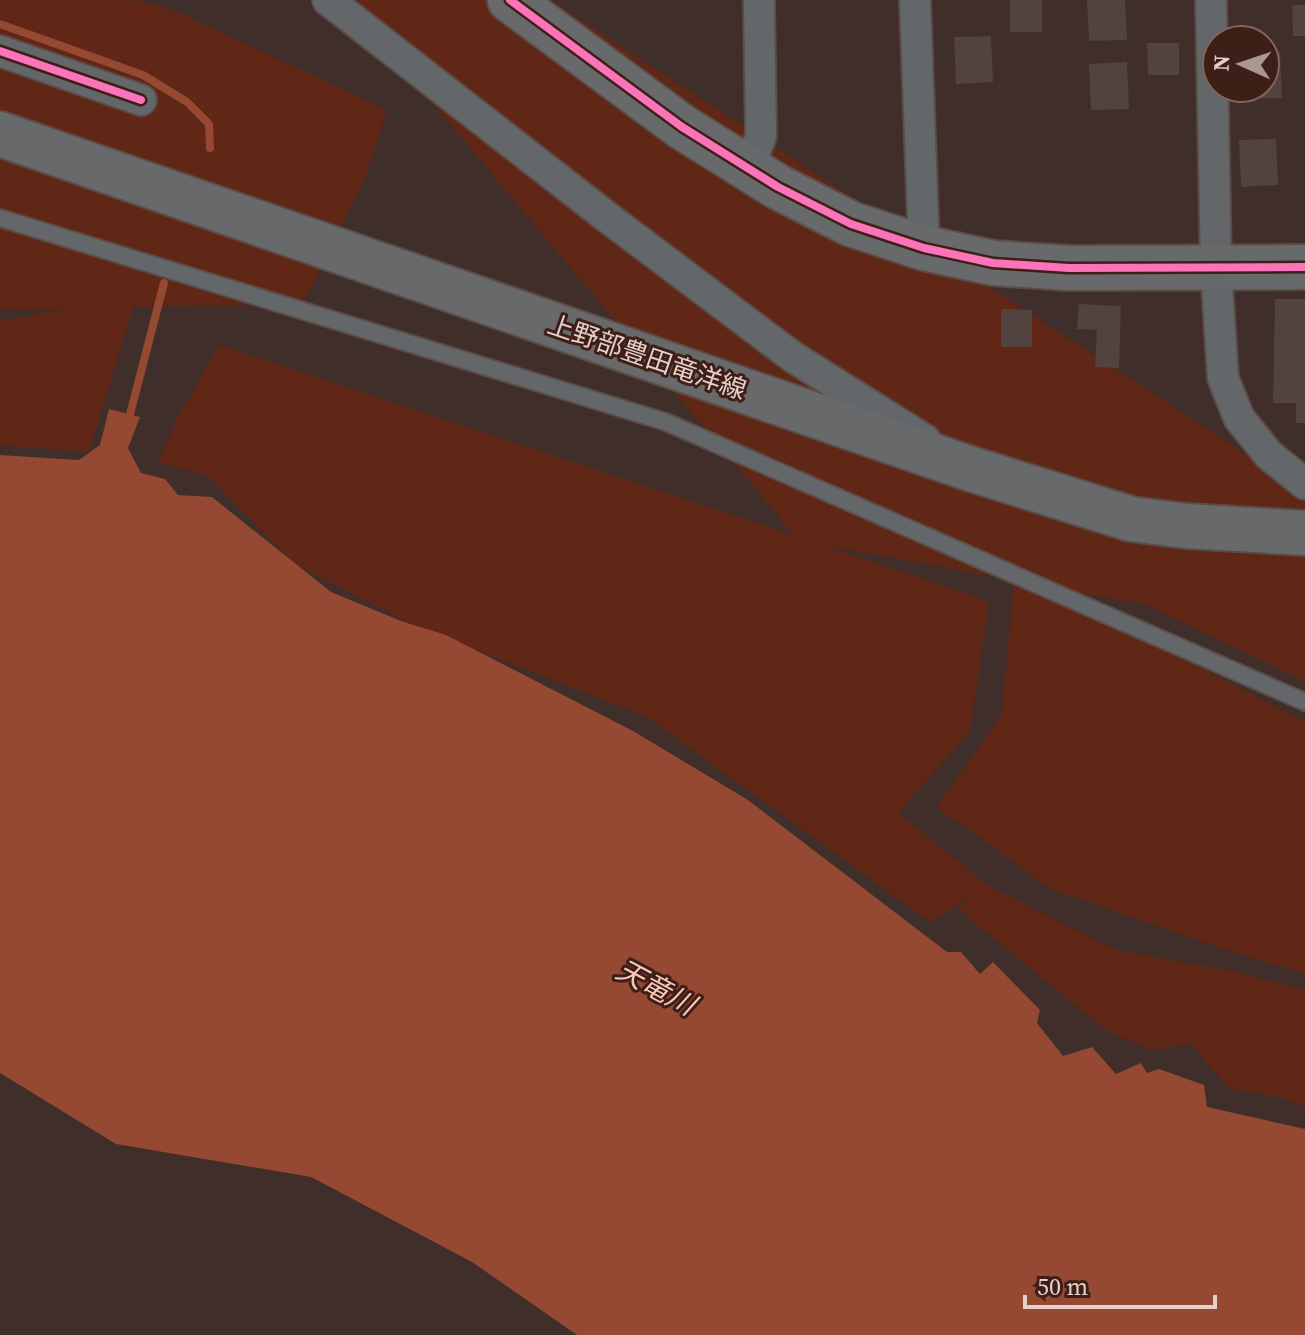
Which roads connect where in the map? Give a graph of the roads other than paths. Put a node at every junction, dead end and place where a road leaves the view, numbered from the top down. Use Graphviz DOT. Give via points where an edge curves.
graph roads {
  1 [pos="328,0"];
  2 [pos="510,0"];
  3 [pos="759,0"];
  4 [pos="915,0"];
  5 [pos="1211,0"];
  6 [pos="0,51"];
  7 [pos="141,100"];
  8 [pos="0,134"];
  9 [pos="748,169"];
  10 [pos="0,218"];
  11 [pos="924,248"];
  12 [pos="1305,267"];
  13 [pos="1216,269"];
  14 [pos="971,469"];
  15 [pos="1305,484"];
  16 [pos="1305,533"];
  17 [pos="1305,702"];
  1 -- 14 [label="street" via="793,357"];
  2 -- 9 [label="main road"];
  3 -- 9 [label="street" via="761,136"];
  4 -- 11 [label="street"];
  5 -- 13 [label="street"];
  6 -- 7 [label="street"];
  8 -- 14 [label="main road, 上野部豊田竜洋線"];
  9 -- 11 [label="main road" via="851,224"];
  10 -- 17 [label="lane" via="666,422"];
  11 -- 13 [label="main road" via="993,263"];
  12 -- 13 [label="main road"];
  13 -- 15 [label="street" via="1223,378 1239,418 1269,455"];
  14 -- 16 [label="main road, 上野部豊田竜洋線" via="1131,519"];
}
